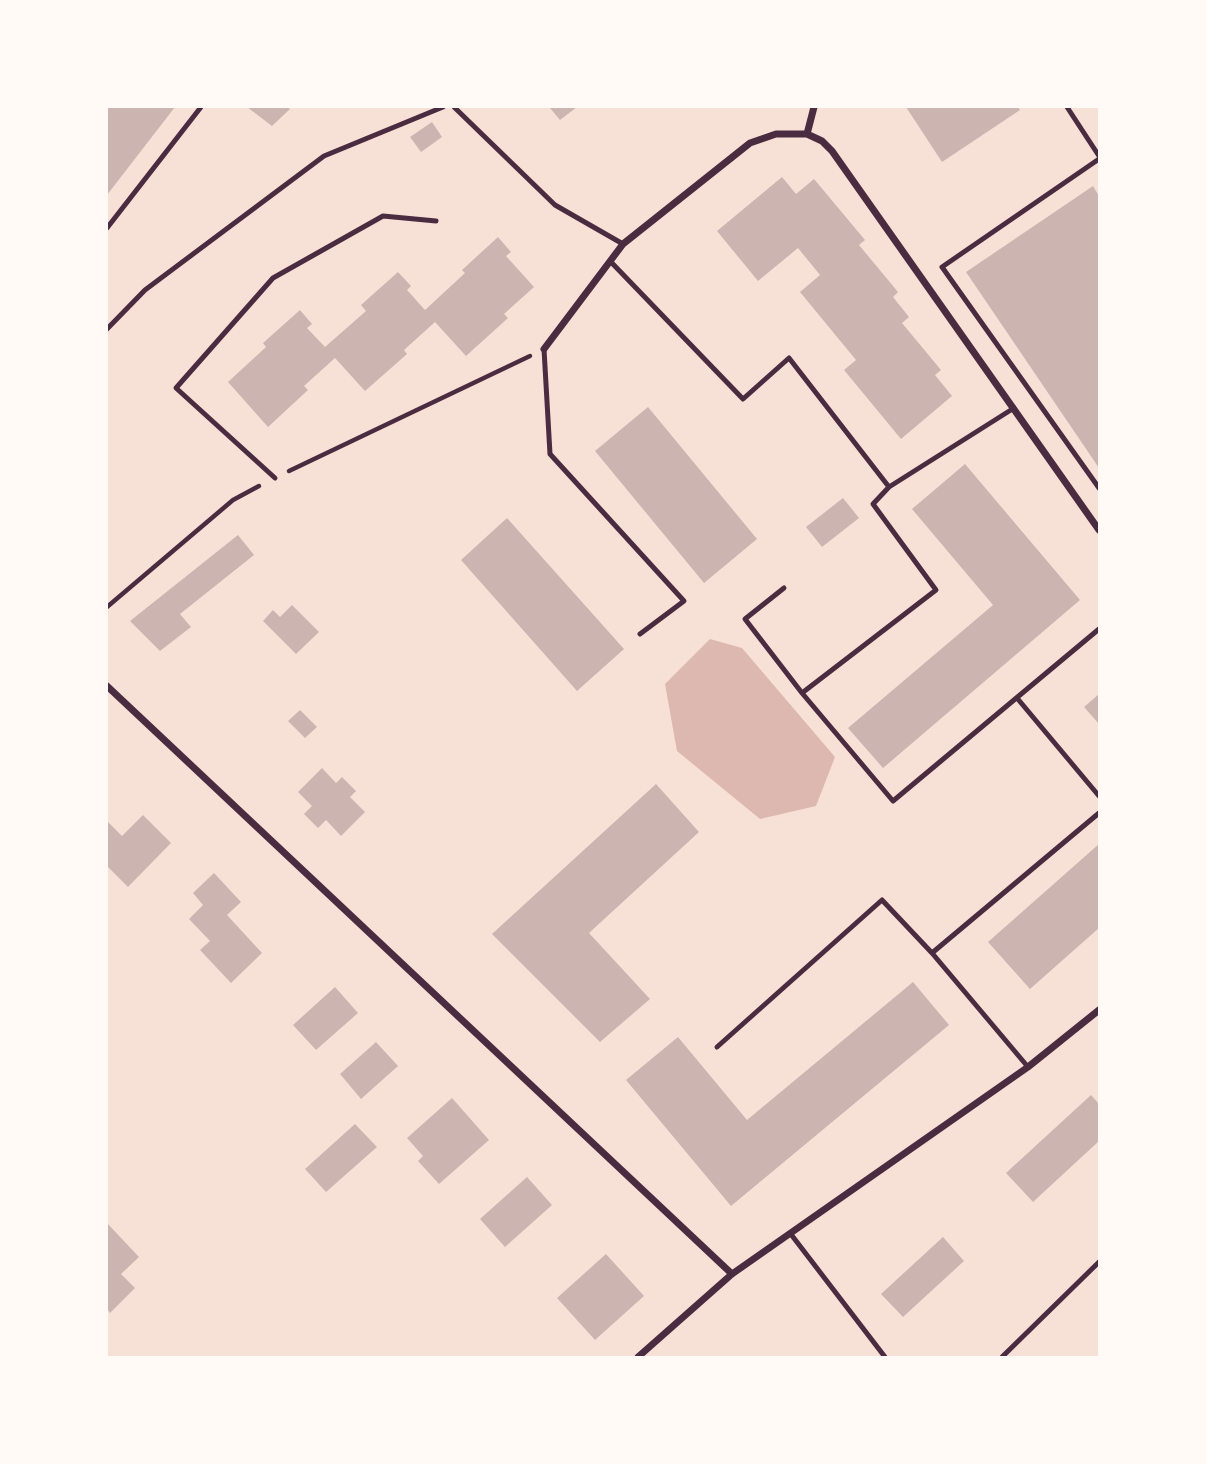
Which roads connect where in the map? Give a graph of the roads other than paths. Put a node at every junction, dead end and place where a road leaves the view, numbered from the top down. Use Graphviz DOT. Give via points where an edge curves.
graph roads {
  1 [pos="201,107"];
  2 [pos="443,107"];
  3 [pos="454,107"];
  4 [pos="814,107"];
  5 [pos="1067,107"];
  6 [pos="807,134"];
  7 [pos="1099,157"];
  8 [pos="436,221"];
  9 [pos="107,228"];
  10 [pos="623,244"];
  11 [pos="610,261"];
  12 [pos="107,329"];
  13 [pos="544,349"];
  14 [pos="1014,408"];
  15 [pos="275,478"];
  16 [pos="889,487"];
  17 [pos="1099,488"];
  18 [pos="1099,530"];
  19 [pos="784,588"];
  20 [pos="1099,629"];
  21 [pos="640,634"];
  22 [pos="107,686"];
  23 [pos="802,693"];
  24 [pos="1017,698"];
  25 [pos="1099,796"];
  26 [pos="1099,813"];
  27 [pos="932,953"];
  28 [pos="1098,1014"];
  29 [pos="717,1047"];
  30 [pos="1028,1068"];
  31 [pos="790,1233"];
  32 [pos="1099,1262"];
  33 [pos="732,1274"];
  34 [pos="638,1357"];
  35 [pos="885,1357"];
  36 [pos="1002,1357"];
  1 -- 9 [label="lane"];
  2 -- 12 [label="lane" via="324,156 145,290"];
  3 -- 10 [label="lane" via="555,205"];
  4 -- 6 [label="street"];
  5 -- 7 [label="lane"];
  6 -- 10 [label="street" via="776,134 750,143"];
  6 -- 14 [label="street" via="832,151"];
  7 -- 17 [label="lane" via="942,267"];
  8 -- 15 [label="lane" via="383,216 273,278 176,388"];
  10 -- 11 [label="street"];
  11 -- 13 [label="street"];
  11 -- 16 [label="lane" via="743,399 789,358"];
  13 -- 21 [label="lane" via="550,454 684,601"];
  14 -- 16 [label="lane"];
  14 -- 18 [label="street"];
  16 -- 23 [label="lane" via="873,505 936,590"];
  19 -- 23 [label="lane" via="745,619"];
  20 -- 24 [label="lane"];
  22 -- 33 [label="street"];
  23 -- 24 [label="lane" via="892,802"];
  24 -- 25 [label="lane"];
  26 -- 27 [label="lane"];
  27 -- 29 [label="lane" via="882,900"];
  27 -- 30 [label="lane"];
  28 -- 30 [label="street"];
  30 -- 31 [label="street"];
  31 -- 33 [label="street"];
  31 -- 35 [label="lane"];
  32 -- 36 [label="lane"];
  33 -- 34 [label="street"];
}
